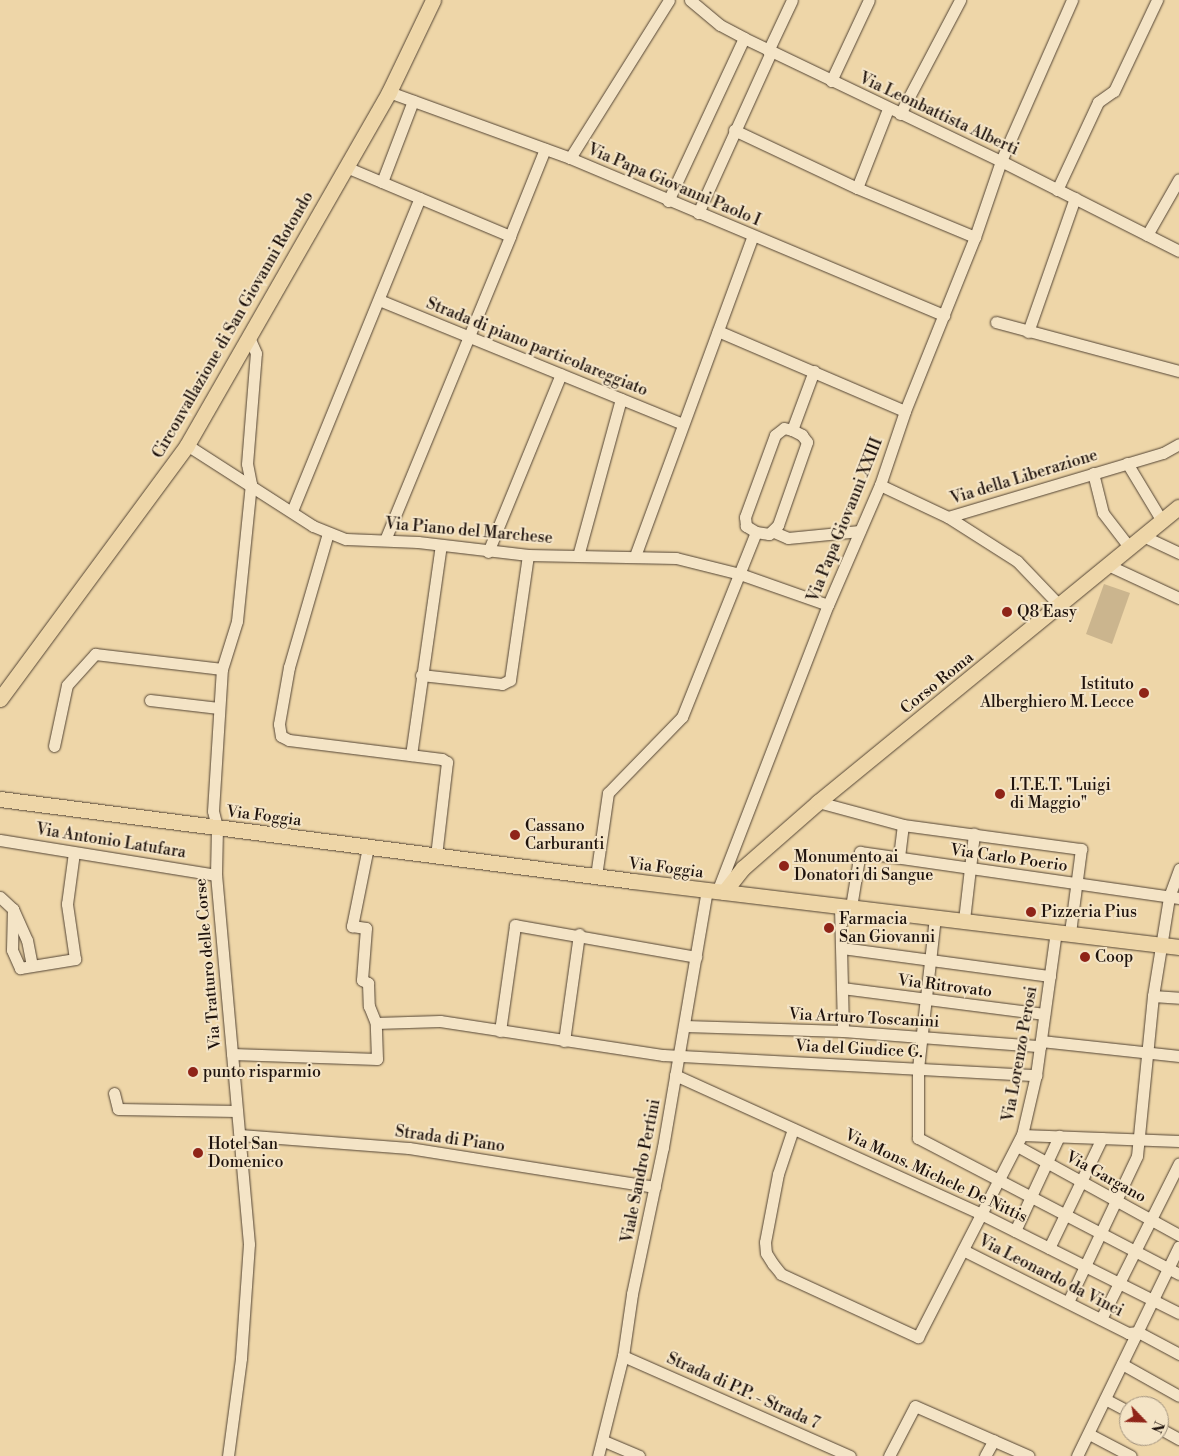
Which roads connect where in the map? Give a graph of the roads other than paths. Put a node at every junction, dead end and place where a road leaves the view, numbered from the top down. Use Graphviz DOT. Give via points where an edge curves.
graph roads {
  1 [pos="433,0"];
  2 [pos="669,0"];
  3 [pos="690,0"];
  4 [pos="792,0"];
  5 [pos="869,0"];
  6 [pos="960,0"];
  7 [pos="1072,0"];
  8 [pos="1157,0"];
  9 [pos="744,38"];
  10 [pos="770,52"];
  11 [pos="831,81"];
  12 [pos="388,92"];
  13 [pos="413,101"];
  14 [pos="888,109"];
  15 [pos="900,114"];
  16 [pos="734,130"];
  17 [pos="545,149"];
  18 [pos="570,158"];
  19 [pos="1001,161"];
  20 [pos="346,166"];
  21 [pos="1179,179"];
  22 [pos="382,182"];
  23 [pos="857,188"];
  24 [pos="1057,190"];
  25 [pos="420,198"];
  26 [pos="1075,198"];
  27 [pos="668,201"];
  28 [pos="698,212"];
  29 [pos="1147,235"];
  30 [pos="510,236"];
  31 [pos="753,236"];
  32 [pos="975,237"];
  33 [pos="1179,251"];
  34 [pos="379,300"];
  35 [pos="944,315"];
  36 [pos="996,322"];
  37 [pos="718,331"];
  38 [pos="1028,332"];
  39 [pos="249,336"];
  40 [pos="468,337"];
  41 [pos="814,371"];
  42 [pos="1179,371"];
  43 [pos="561,374"];
  44 [pos="621,399"];
  45 [pos="905,411"];
  46 [pos="683,424"];
  47 [pos="792,430"];
  48 [pos="1179,444"];
  49 [pos="186,445"];
  50 [pos="1126,464"];
  51 [pos="1092,473"];
  52 [pos="251,484"];
  53 [pos="880,486"];
  54 [pos="1179,508"];
  55 [pos="292,511"];
  56 [pos="948,517"];
  57 [pos="1162,521"];
  58 [pos="756,532"];
  59 [pos="774,532"];
  60 [pos="860,532"];
  61 [pos="328,534"];
  62 [pos="1144,536"];
  63 [pos="385,540"];
  64 [pos="441,545"];
  65 [pos="1130,548"];
  66 [pos="488,552"];
  67 [pos="1179,553"];
  68 [pos="528,555"];
  69 [pos="578,556"];
  70 [pos="635,556"];
  71 [pos="1110,566"];
  72 [pos="740,574"];
  73 [pos="1179,598"];
  74 [pos="828,605"];
  75 [pos="1060,606"];
  76 [pos="222,669"];
  77 [pos="421,675"];
  78 [pos="0,699"];
  79 [pos="150,700"];
  80 [pos="219,708"];
  81 [pos="54,746"];
  82 [pos="411,755"];
  83 [pos="0,799"];
  84 [pos="818,802"];
  85 [pos="903,825"];
  86 [pos="217,828"];
  87 [pos="974,834"];
  88 [pos="0,840"];
  89 [pos="368,846"];
  90 [pos="74,852"];
  91 [pos="436,855"];
  92 [pos="899,857"];
  93 [pos="970,869"];
  94 [pos="1179,869"];
  95 [pos="216,875"];
  96 [pos="596,876"];
  97 [pos="1076,884"];
  98 [pos="716,891"];
  99 [pos="0,897"];
  100 [pos="1174,897"];
  101 [pos="846,907"];
  102 [pos="13,909"];
  103 [pos="935,917"];
  104 [pos="964,920"];
  105 [pos="1063,932"];
  106 [pos="579,934"];
  107 [pos="1162,945"];
  108 [pos="1179,947"];
  109 [pos="842,948"];
  110 [pos="696,957"];
  111 [pos="930,961"];
  112 [pos="32,966"];
  113 [pos="1050,976"];
  114 [pos="842,988"];
  115 [pos="1153,996"];
  116 [pos="1179,998"];
  117 [pos="926,1000"];
  118 [pos="1044,1014"];
  119 [pos="376,1023"];
  120 [pos="685,1026"];
  121 [pos="500,1031"];
  122 [pos="843,1032"];
  123 [pos="922,1037"];
  124 [pos="564,1041"];
  125 [pos="1040,1043"];
  126 [pos="1146,1050"];
  127 [pos="232,1054"];
  128 [pos="680,1055"];
  129 [pos="1179,1056"];
  130 [pos="918,1068"];
  131 [pos="676,1075"];
  132 [pos="1036,1075"];
  133 [pos="114,1093"];
  134 [pos="237,1111"];
  135 [pos="793,1129"];
  136 [pos="240,1135"];
  137 [pos="1060,1136"];
  138 [pos="1102,1138"];
  139 [pos="1140,1140"];
  140 [pos="1020,1141"];
  141 [pos="1179,1141"];
  142 [pos="1047,1163"];
  143 [pos="1179,1163"];
  144 [pos="998,1182"];
  145 [pos="1083,1182"];
  146 [pos="655,1186"];
  147 [pos="1031,1198"];
  148 [pos="1115,1201"];
  149 [pos="982,1214"];
  150 [pos="1066,1214"];
  151 [pos="1149,1220"];
  152 [pos="1015,1231"];
  153 [pos="1100,1231"];
  154 [pos="1179,1235"];
  155 [pos="1179,1246"];
  156 [pos="1050,1248"];
  157 [pos="963,1250"];
  158 [pos="1134,1250"];
  159 [pos="1086,1265"];
  160 [pos="1168,1268"];
  161 [pos="1179,1274"];
  162 [pos="1120,1282"];
  163 [pos="1153,1299"];
  164 [pos="1068,1302"];
  165 [pos="1179,1314"];
  166 [pos="1101,1319"];
  167 [pos="1138,1332"];
  168 [pos="1179,1354"];
  169 [pos="623,1356"];
  170 [pos="1122,1364"];
  171 [pos="1179,1396"];
  172 [pos="1105,1399"];
  173 [pos="1119,1407"];
  174 [pos="1089,1434"];
  175 [pos="994,1440"];
  176 [pos="604,1441"];
  177 [pos="228,1456"];
  178 [pos="598,1456"];
  179 [pos="639,1456"];
  180 [pos="850,1456"];
  181 [pos="889,1456"];
  182 [pos="986,1456"];
  183 [pos="1029,1456"];
  184 [pos="1077,1456"];
  185 [pos="1131,1456"];
  1 -- 12 [label="main road, Circonvallazione di San Giovanni Rotondo"];
  2 -- 18 [label="street"];
  3 -- 9 [label="street, Via Leonbattista Alberti" via="720,25"];
  4 -- 10 [label="street"];
  5 -- 11 [label="street"];
  6 -- 15 [label="street"];
  7 -- 19 [label="street, Via Papa Giovanni XXIII"];
  8 -- 24 [label="street" via="1114,91 1098,102"];
  9 -- 10 [label="street, Via Leonbattista Alberti"];
  9 -- 27 [label="street"];
  10 -- 11 [label="street, Via Leonbattista Alberti"];
  10 -- 16 [label="street"];
  11 -- 14 [label="street, Via Leonbattista Alberti"];
  12 -- 13 [label="street, Via Papa Giovanni Paolo I"];
  12 -- 20 [label="main road, Circonvallazione di San Giovanni Rotondo"];
  13 -- 17 [label="street, Via Papa Giovanni Paolo I"];
  13 -- 22 [label="street"];
  14 -- 15 [label="street, Via Leonbattista Alberti"];
  14 -- 23 [label="street"];
  15 -- 19 [label="street, Via Leonbattista Alberti"];
  16 -- 23 [label="street"];
  16 -- 28 [label="street"];
  17 -- 18 [label="street, Via Papa Giovanni Paolo I"];
  17 -- 30 [label="street"];
  18 -- 27 [label="street, Via Papa Giovanni Paolo I"];
  19 -- 24 [label="street, Via Leonbattista Alberti"];
  19 -- 32 [label="street, Via Papa Giovanni XXIII"];
  20 -- 22 [label="street"];
  20 -- 39 [label="main road, Circonvallazione di San Giovanni Rotondo"];
  21 -- 29 [label="street"];
  22 -- 25 [label="street"];
  23 -- 32 [label="street"];
  24 -- 26 [label="street, Via Leonbattista Alberti"];
  25 -- 30 [label="street"];
  25 -- 34 [label="street"];
  26 -- 29 [label="street, Via Leonbattista Alberti"];
  26 -- 38 [label="street"];
  27 -- 28 [label="street, Via Papa Giovanni Paolo I"];
  28 -- 31 [label="street, Via Papa Giovanni Paolo I"];
  29 -- 33 [label="street, Via Leonbattista Alberti"];
  30 -- 40 [label="street"];
  31 -- 35 [label="street, Via Papa Giovanni Paolo I"];
  31 -- 37 [label="street"];
  32 -- 35 [label="street, Via Papa Giovanni XXIII"];
  34 -- 40 [label="street, Strada di piano particolareggiato"];
  34 -- 55 [label="street"];
  35 -- 45 [label="street, Via Papa Giovanni XXIII"];
  36 -- 38 [label="street"];
  37 -- 41 [label="street"];
  37 -- 46 [label="street"];
  38 -- 42 [label="street"];
  39 -- 49 [label="main road, Circonvallazione di San Giovanni Rotondo"];
  39 -- 52 [label="street, Via Tratturo delle Corse" via="256,353 247,464"];
  40 -- 43 [label="street, Strada di piano particolareggiato"];
  40 -- 63 [label="street"];
  41 -- 45 [label="street"];
  41 -- 47 [label="street"];
  43 -- 44 [label="street, Strada di piano particolareggiato"];
  43 -- 66 [label="street"];
  44 -- 46 [label="street, Strada di piano particolareggiato"];
  44 -- 69 [label="street"];
  45 -- 53 [label="street, Via Papa Giovanni XXIII"];
  46 -- 70 [label="street"];
  47 -- 58 [label="street" via="780,430 775,435 745,517 746,526"];
  47 -- 59 [label="street" via="806,438 806,447"];
  48 -- 50 [label="street, Via della Liberazione" via="1163,453"];
  49 -- 52 [label="street, Via Piano del Marchese"];
  49 -- 78 [label="main road, Circonvallazione di San Giovanni Rotondo"];
  50 -- 51 [label="street, Via della Liberazione"];
  50 -- 57 [label="street"];
  51 -- 56 [label="street, Via della Liberazione"];
  51 -- 65 [label="street" via="1103,514"];
  52 -- 55 [label="street, Via Piano del Marchese"];
  52 -- 76 [label="street, Via Tratturo delle Corse" via="236,621"];
  53 -- 56 [label="street, Via della Liberazione"];
  53 -- 60 [label="street, Via Papa Giovanni XXIII"];
  54 -- 57 [label="main road, Corso Roma"];
  55 -- 61 [label="street, Via Piano del Marchese"];
  56 -- 75 [label="street" via="1016,561"];
  57 -- 62 [label="main road, Corso Roma"];
  58 -- 59 [label="street"];
  58 -- 72 [label="street"];
  59 -- 60 [label="street" via="788,538"];
  60 -- 74 [label="street, Via Papa Giovanni XXIII"];
  61 -- 63 [label="street, Via Piano del Marchese"];
  61 -- 82 [label="street" via="289,668 279,724 281,736 289,740"];
  62 -- 65 [label="main road, Corso Roma"];
  62 -- 67 [label="street"];
  63 -- 64 [label="street, Via Piano del Marchese"];
  64 -- 66 [label="street, Via Piano del Marchese"];
  64 -- 77 [label="street"];
  65 -- 71 [label="main road, Corso Roma"];
  66 -- 68 [label="street, Via Piano del Marchese"];
  68 -- 69 [label="street, Via Piano del Marchese"];
  68 -- 77 [label="street" via="510,680 502,684"];
  69 -- 70 [label="street, Via Piano del Marchese"];
  70 -- 72 [label="street, Via Piano del Marchese" via="676,558"];
  71 -- 73 [label="street"];
  71 -- 75 [label="main road, Corso Roma"];
  72 -- 74 [label="street, Via Piano del Marchese"];
  72 -- 96 [label="street" via="682,717 608,793"];
  74 -- 98 [label="street, Via Papa Giovanni XXIII"];
  75 -- 84 [label="main road, Corso Roma"];
  76 -- 80 [label="street, Via Tratturo delle Corse"];
  76 -- 81 [label="street" via="95,654 67,685"];
  77 -- 82 [label="street"];
  79 -- 80 [label="street"];
  80 -- 86 [label="street, Via Tratturo delle Corse" via="213,811"];
  82 -- 91 [label="street" via="446,762"];
  83 -- 86 [label="main road, Via Foggia"];
  84 -- 85 [label="street"];
  84 -- 98 [label="main road, Corso Roma"];
  85 -- 87 [label="street"];
  85 -- 92 [label="street"];
  86 -- 89 [label="main road, Via Foggia"];
  86 -- 95 [label="street, Via Tratturo delle Corse"];
  87 -- 93 [label="street"];
  87 -- 97 [label="street, Via Lorenzo Perosi" via="1081,849"];
  88 -- 90 [label="street, Via Antonio Latufara"];
  89 -- 91 [label="main road, Via Foggia"];
  89 -- 119 [label="street" via="352,926 366,928 362,980 368,983 369,1006"];
  90 -- 95 [label="street, Via Antonio Latufara"];
  90 -- 112 [label="street" via="67,904 75,959"];
  91 -- 96 [label="main road, Via Foggia"];
  92 -- 93 [label="street, Via Carlo Poerio"];
  92 -- 101 [label="street, Via Carlo Poerio" via="860,852"];
  93 -- 97 [label="street, Via Carlo Poerio"];
  93 -- 104 [label="street"];
  94 -- 100 [label="street"];
  95 -- 127 [label="street, Via Tratturo delle Corse"];
  96 -- 98 [label="main road, Via Foggia"];
  97 -- 100 [label="street, Via Carlo Poerio"];
  97 -- 105 [label="street, Via Lorenzo Perosi"];
  98 -- 101 [label="main road, Via Foggia"];
  98 -- 110 [label="street, Viale Sandro Pertini"];
  99 -- 102 [label="street"];
  100 -- 107 [label="street"];
  101 -- 103 [label="main road, Via Foggia"];
  101 -- 109 [label="street"];
  102 -- 112 [label="street" via="27,940"];
  102 -- 112 [label="street" via="14,960 20,968"];
  103 -- 104 [label="main road, Via Foggia"];
  103 -- 111 [label="street"];
  104 -- 105 [label="main road, Via Foggia"];
  105 -- 107 [label="main road, Via Foggia"];
  105 -- 113 [label="street, Via Lorenzo Perosi"];
  106 -- 110 [label="street"];
  106 -- 121 [label="street" via="515,926"];
  106 -- 124 [label="street"];
  107 -- 108 [label="main road, Via Foggia"];
  107 -- 115 [label="street"];
  109 -- 111 [label="street"];
  109 -- 114 [label="street"];
  110 -- 120 [label="street, Viale Sandro Pertini"];
  111 -- 113 [label="street"];
  111 -- 117 [label="street"];
  113 -- 118 [label="street, Via Lorenzo Perosi"];
  114 -- 117 [label="street, Via Ritrovato"];
  114 -- 122 [label="street"];
  115 -- 116 [label="street"];
  115 -- 126 [label="street"];
  117 -- 118 [label="street, Via Ritrovato"];
  117 -- 123 [label="street"];
  118 -- 125 [label="street, Via Lorenzo Perosi"];
  119 -- 121 [label="street" via="440,1021"];
  119 -- 127 [label="street" via="377,1060"];
  120 -- 122 [label="street, Via Arturo Toscanini"];
  120 -- 128 [label="street, Viale Sandro Pertini"];
  121 -- 124 [label="street"];
  122 -- 123 [label="street, Via Arturo Toscanini"];
  123 -- 125 [label="street, Via Arturo Toscanini"];
  123 -- 130 [label="street"];
  124 -- 128 [label="street"];
  125 -- 126 [label="street, Via Arturo Toscanini"];
  125 -- 132 [label="street, Via Lorenzo Perosi"];
  126 -- 129 [label="street, Via Arturo Toscanini"];
  126 -- 139 [label="street"];
  127 -- 134 [label="street, Via Tratturo delle Corse"];
  128 -- 130 [label="street, Via del Giudice G."];
  128 -- 131 [label="street, Viale Sandro Pertini"];
  130 -- 132 [label="street, Via del Giudice G."];
  130 -- 144 [label="street" via="918,1138"];
  131 -- 135 [label="street, Via Mons. Michele De Nittis"];
  131 -- 146 [label="street, Viale Sandro Pertini"];
  132 -- 140 [label="street, Via Lorenzo Perosi"];
  133 -- 134 [label="street" via="118,1109"];
  134 -- 136 [label="street, Via Tratturo delle Corse"];
  135 -- 149 [label="street, Via Mons. Michele De Nittis"];
  135 -- 157 [label="street, Via Lorenzo Perosi" via="778,1174 766,1242 766,1253 781,1274 918,1337"];
  136 -- 146 [label="street, Strada di Piano" via="409,1148"];
  136 -- 177 [label="street, Via Tratturo delle Corse" via="250,1244 242,1358"];
  137 -- 138 [label="street"];
  137 -- 140 [label="street"];
  137 -- 142 [label="street"];
  138 -- 139 [label="street"];
  138 -- 145 [label="street"];
  139 -- 141 [label="street"];
  139 -- 148 [label="street" via="1137,1156"];
  140 -- 142 [label="street, Via Gargano"];
  140 -- 144 [label="street, Via Lorenzo Perosi"];
  142 -- 145 [label="street, Via Gargano"];
  142 -- 147 [label="street"];
  143 -- 151 [label="street"];
  144 -- 147 [label="street"];
  144 -- 149 [label="street, Via Lorenzo Perosi"];
  145 -- 148 [label="street, Via Gargano"];
  145 -- 150 [label="street"];
  146 -- 169 [label="street, Viale Sandro Pertini"];
  147 -- 150 [label="street"];
  147 -- 152 [label="street"];
  148 -- 151 [label="street, Via Gargano"];
  148 -- 153 [label="street"];
  149 -- 152 [label="street, Via Mons. Michele De Nittis"];
  149 -- 157 [label="street, Via Lorenzo Perosi"];
  150 -- 153 [label="street"];
  150 -- 156 [label="street"];
  151 -- 154 [label="street, Via Gargano"];
  151 -- 158 [label="street"];
  152 -- 156 [label="street, Via Mons. Michele De Nittis"];
  153 -- 158 [label="street"];
  153 -- 159 [label="street"];
  155 -- 160 [label="street"];
  156 -- 159 [label="street, Via Mons. Michele De Nittis"];
  157 -- 164 [label="street, Via Leonardo da Vinci"];
  158 -- 160 [label="street"];
  158 -- 162 [label="street"];
  159 -- 162 [label="street, Via Mons. Michele De Nittis"];
  159 -- 164 [label="street"];
  160 -- 161 [label="street"];
  160 -- 163 [label="street"];
  162 -- 163 [label="street, Via Mons. Michele De Nittis"];
  162 -- 166 [label="street"];
  163 -- 165 [label="street, Via Mons. Michele De Nittis"];
  163 -- 167 [label="street"];
  164 -- 166 [label="street, Via Leonardo da Vinci"];
  166 -- 167 [label="street, Via Leonardo da Vinci" via="1128,1333"];
  167 -- 168 [label="street, Via Leonardo da Vinci"];
  167 -- 170 [label="street"];
  169 -- 176 [label="street, Viale Sandro Pertini"];
  169 -- 180 [label="street, Strada di P.P. - Strada 7"];
  170 -- 171 [label="street"];
  170 -- 172 [label="street"];
  172 -- 173 [label="street"];
  172 -- 174 [label="street"];
  174 -- 184 [label="street"];
  174 -- 185 [label="street"];
  175 -- 181 [label="street" via="915,1406"];
  175 -- 182 [label="street"];
  175 -- 183 [label="street"];
  176 -- 178 [label="street, Viale Sandro Pertini"];
  176 -- 179 [label="street"];
}
